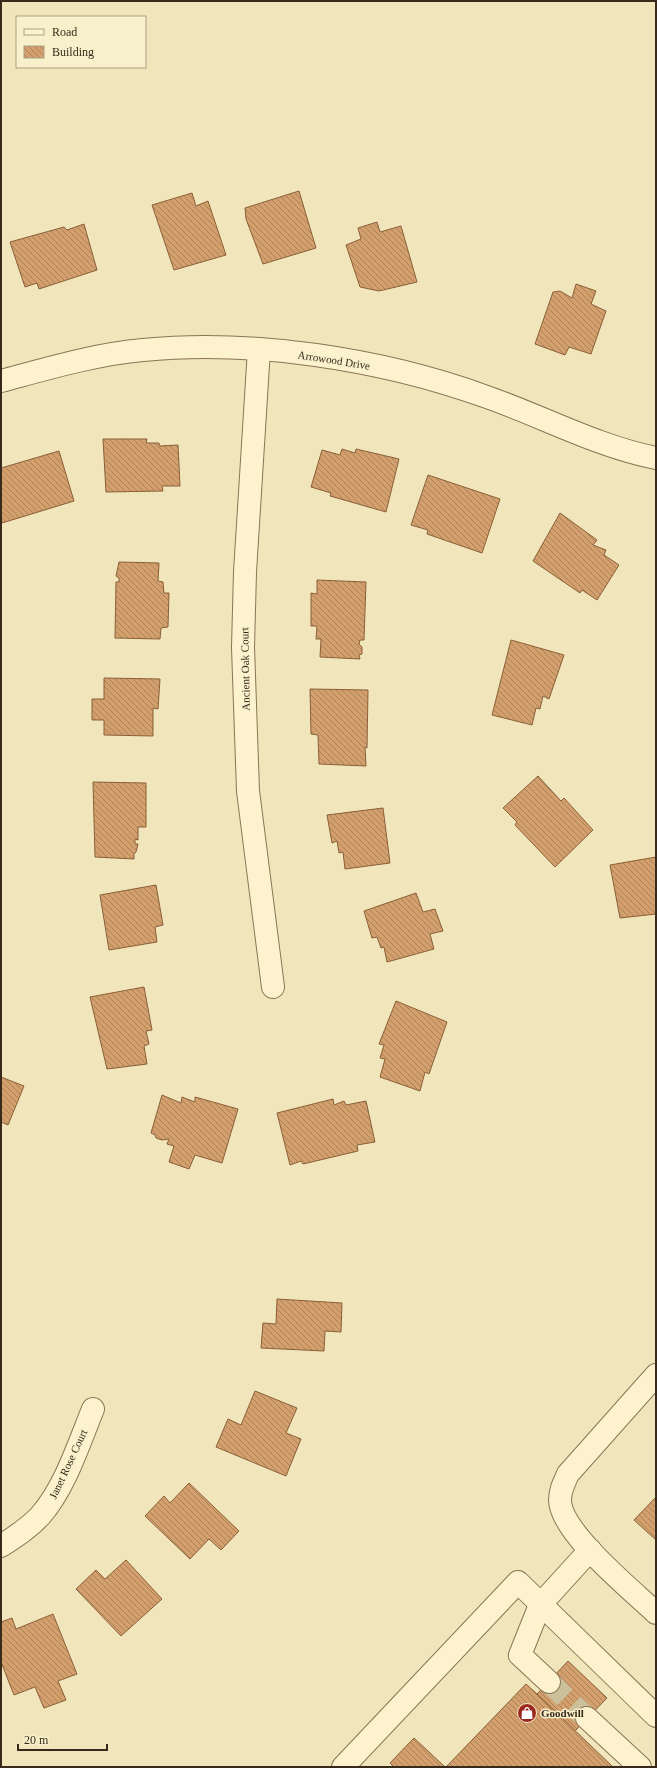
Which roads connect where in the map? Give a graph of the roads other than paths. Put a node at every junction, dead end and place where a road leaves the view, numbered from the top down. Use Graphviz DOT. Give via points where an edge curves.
graph roads {
  1 [pos="259,349"];
  2 [pos="1,381"];
  3 [pos="656,458"];
  4 [pos="273,987"];
  5 [pos="656,1376"];
  6 [pos="93,1409"];
  7 [pos="1,1546"];
  8 [pos="590,1550"];
  9 [pos="540,1605"];
  10 [pos="656,1613"];
  11 [pos="549,1682"];
  12 [pos="656,1716"];
  13 [pos="587,1718"];
  14 [pos="343,1767"];
  15 [pos="640,1767"];
  1 -- 2 [label="street, Arrowood Drive" via="187,347 142,350 66,363"];
  1 -- 3 [label="street, Arrowood Drive" via="353,361 412,374 484,396 599,442"];
  1 -- 4 [label="street, Ancient Oak Court" via="245,572 243,647 248,791"];
  5 -- 8 [label="street" via="568,1474 561,1489 560,1502 565,1518"];
  6 -- 7 [label="street, Janet Rose Court" via="53,1498 26,1529"];
  8 -- 9 [label="street"];
  8 -- 10 [label="street"];
  9 -- 11 [label="street" via="520,1655"];
  9 -- 12 [label="street"];
  9 -- 14 [label="street" via="518,1582"];
  13 -- 15 [label="street"];
}
